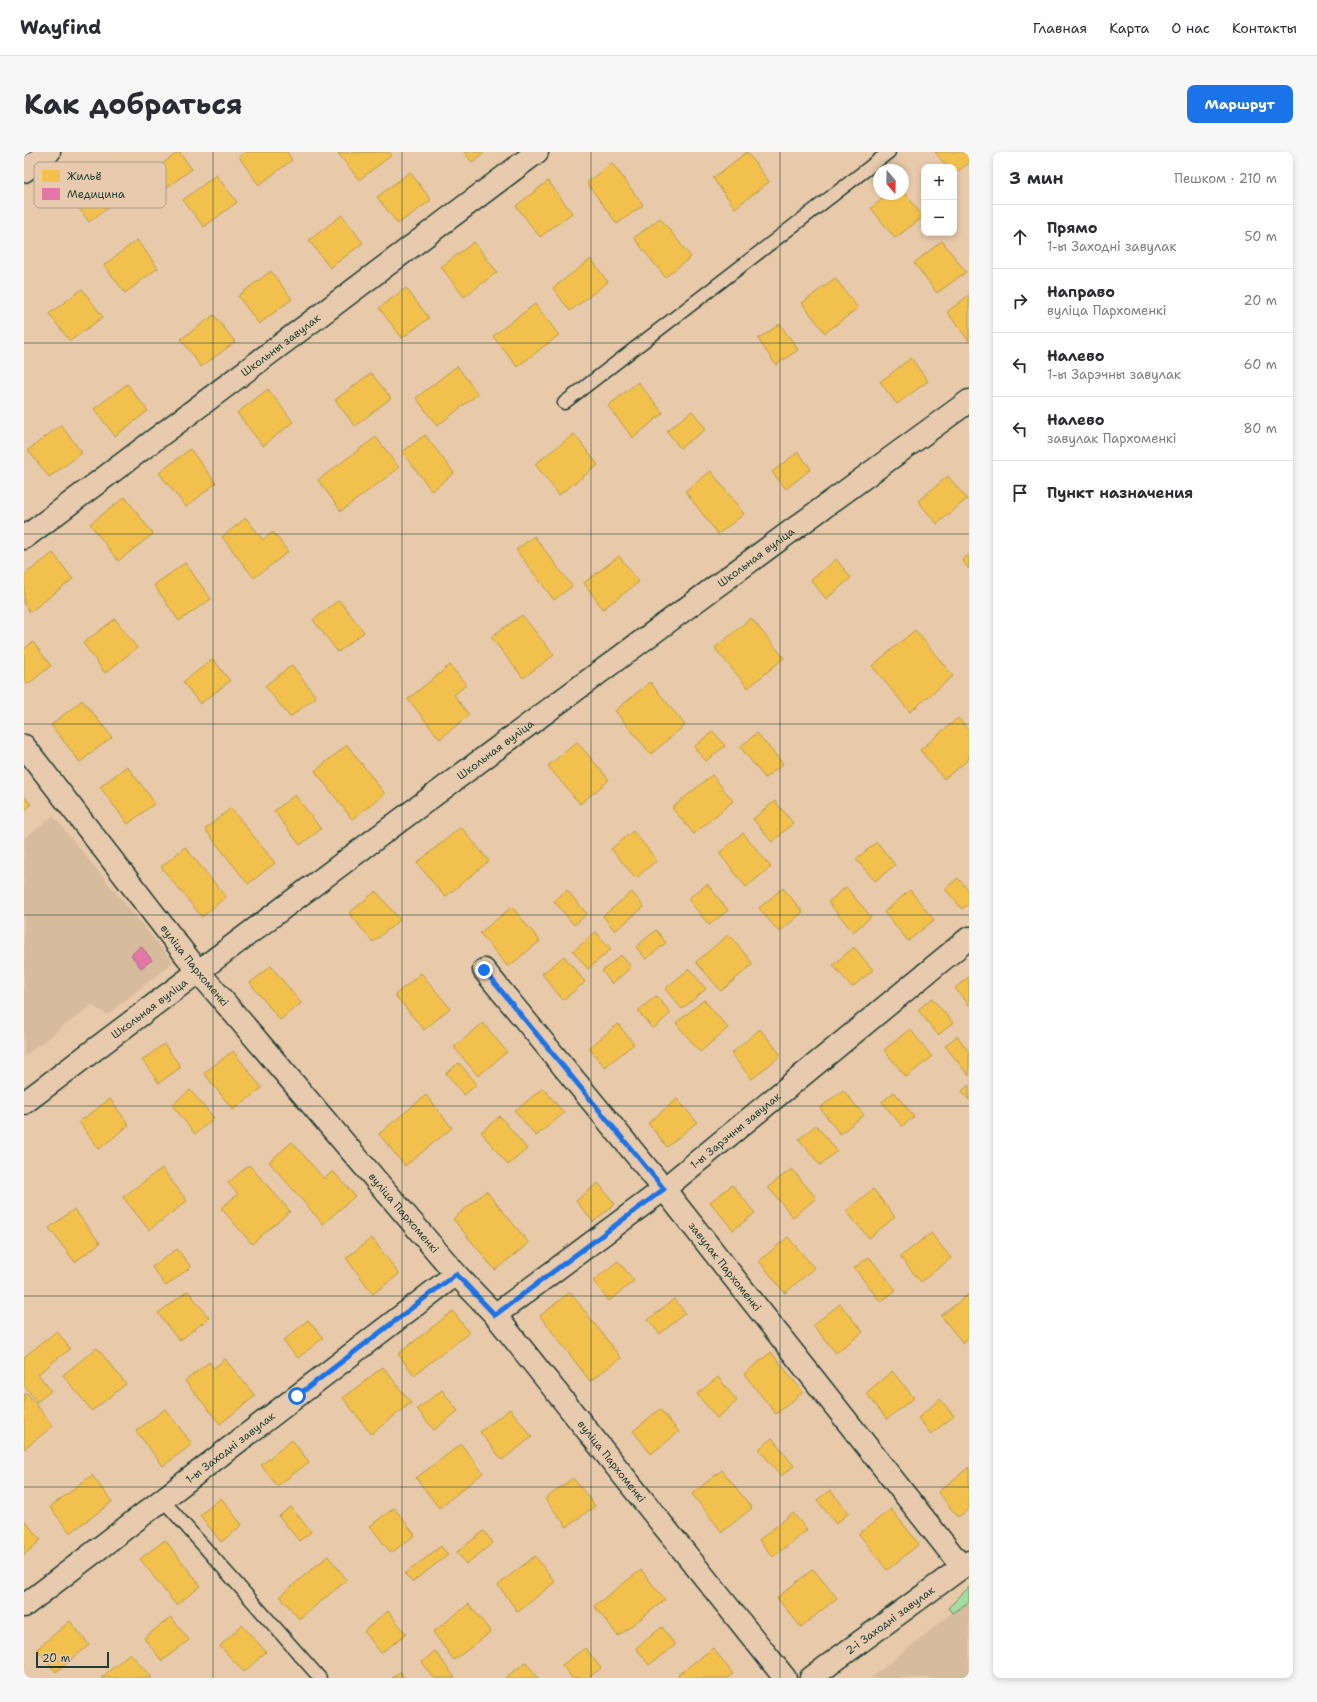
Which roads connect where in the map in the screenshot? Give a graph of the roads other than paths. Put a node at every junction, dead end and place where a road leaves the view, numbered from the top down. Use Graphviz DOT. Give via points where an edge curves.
graph roads {
  1 [pos="49,152"];
  2 [pos="537,152"];
  3 [pos="889,152"];
  4 [pos="36,162"];
  5 [pos="34,163"];
  6 [pos="24,171"];
  7 [pos="969,401"];
  8 [pos="564,403"];
  9 [pos="24,538"];
  10 [pos="24,746"];
  11 [pos="969,938"];
  12 [pos="484,970"];
  13 [pos="198,971"];
  14 [pos="24,1103"];
  15 [pos="664,1189"];
  16 [pos="456,1274"];
  17 [pos="495,1315"];
  18 [pos="162,1499"];
  19 [pos="966,1565"];
  20 [pos="24,1606"];
  21 [pos="320,1678"];
  22 [pos="786,1678"];
  23 [pos="811,1678"];
  1 -- 4 [label="street"];
  2 -- 9 [label="street, Школьны завулак"];
  3 -- 8 [label="lane"];
  5 -- 6 [label="street"];
  7 -- 13 [label="street, Школьная вуліца"];
  10 -- 13 [label="street, вуліца Пархоменкі"];
  11 -- 15 [label="street, 1-ы Зарэчны завулак"];
  12 -- 15 [label="street, завулак Пархоменкі"];
  13 -- 14 [label="street, Школьная вуліца"];
  13 -- 16 [label="street, вуліца Пархоменкі"];
  15 -- 17 [label="street, 1-ы Зарэчны завулак"];
  15 -- 19 [label="street, завулак Пархоменкі"];
  16 -- 17 [label="street, вуліца Пархоменкі"];
  16 -- 18 [label="street, 1-ы Заходні завулак"];
  17 -- 22 [label="street, вуліца Пархоменкі"];
  18 -- 20 [label="street, 1-ы Заходні завулак"];
  18 -- 21 [label="lane"];
  19 -- 23 [label="street, 2-і Заходні завулак"];
}
